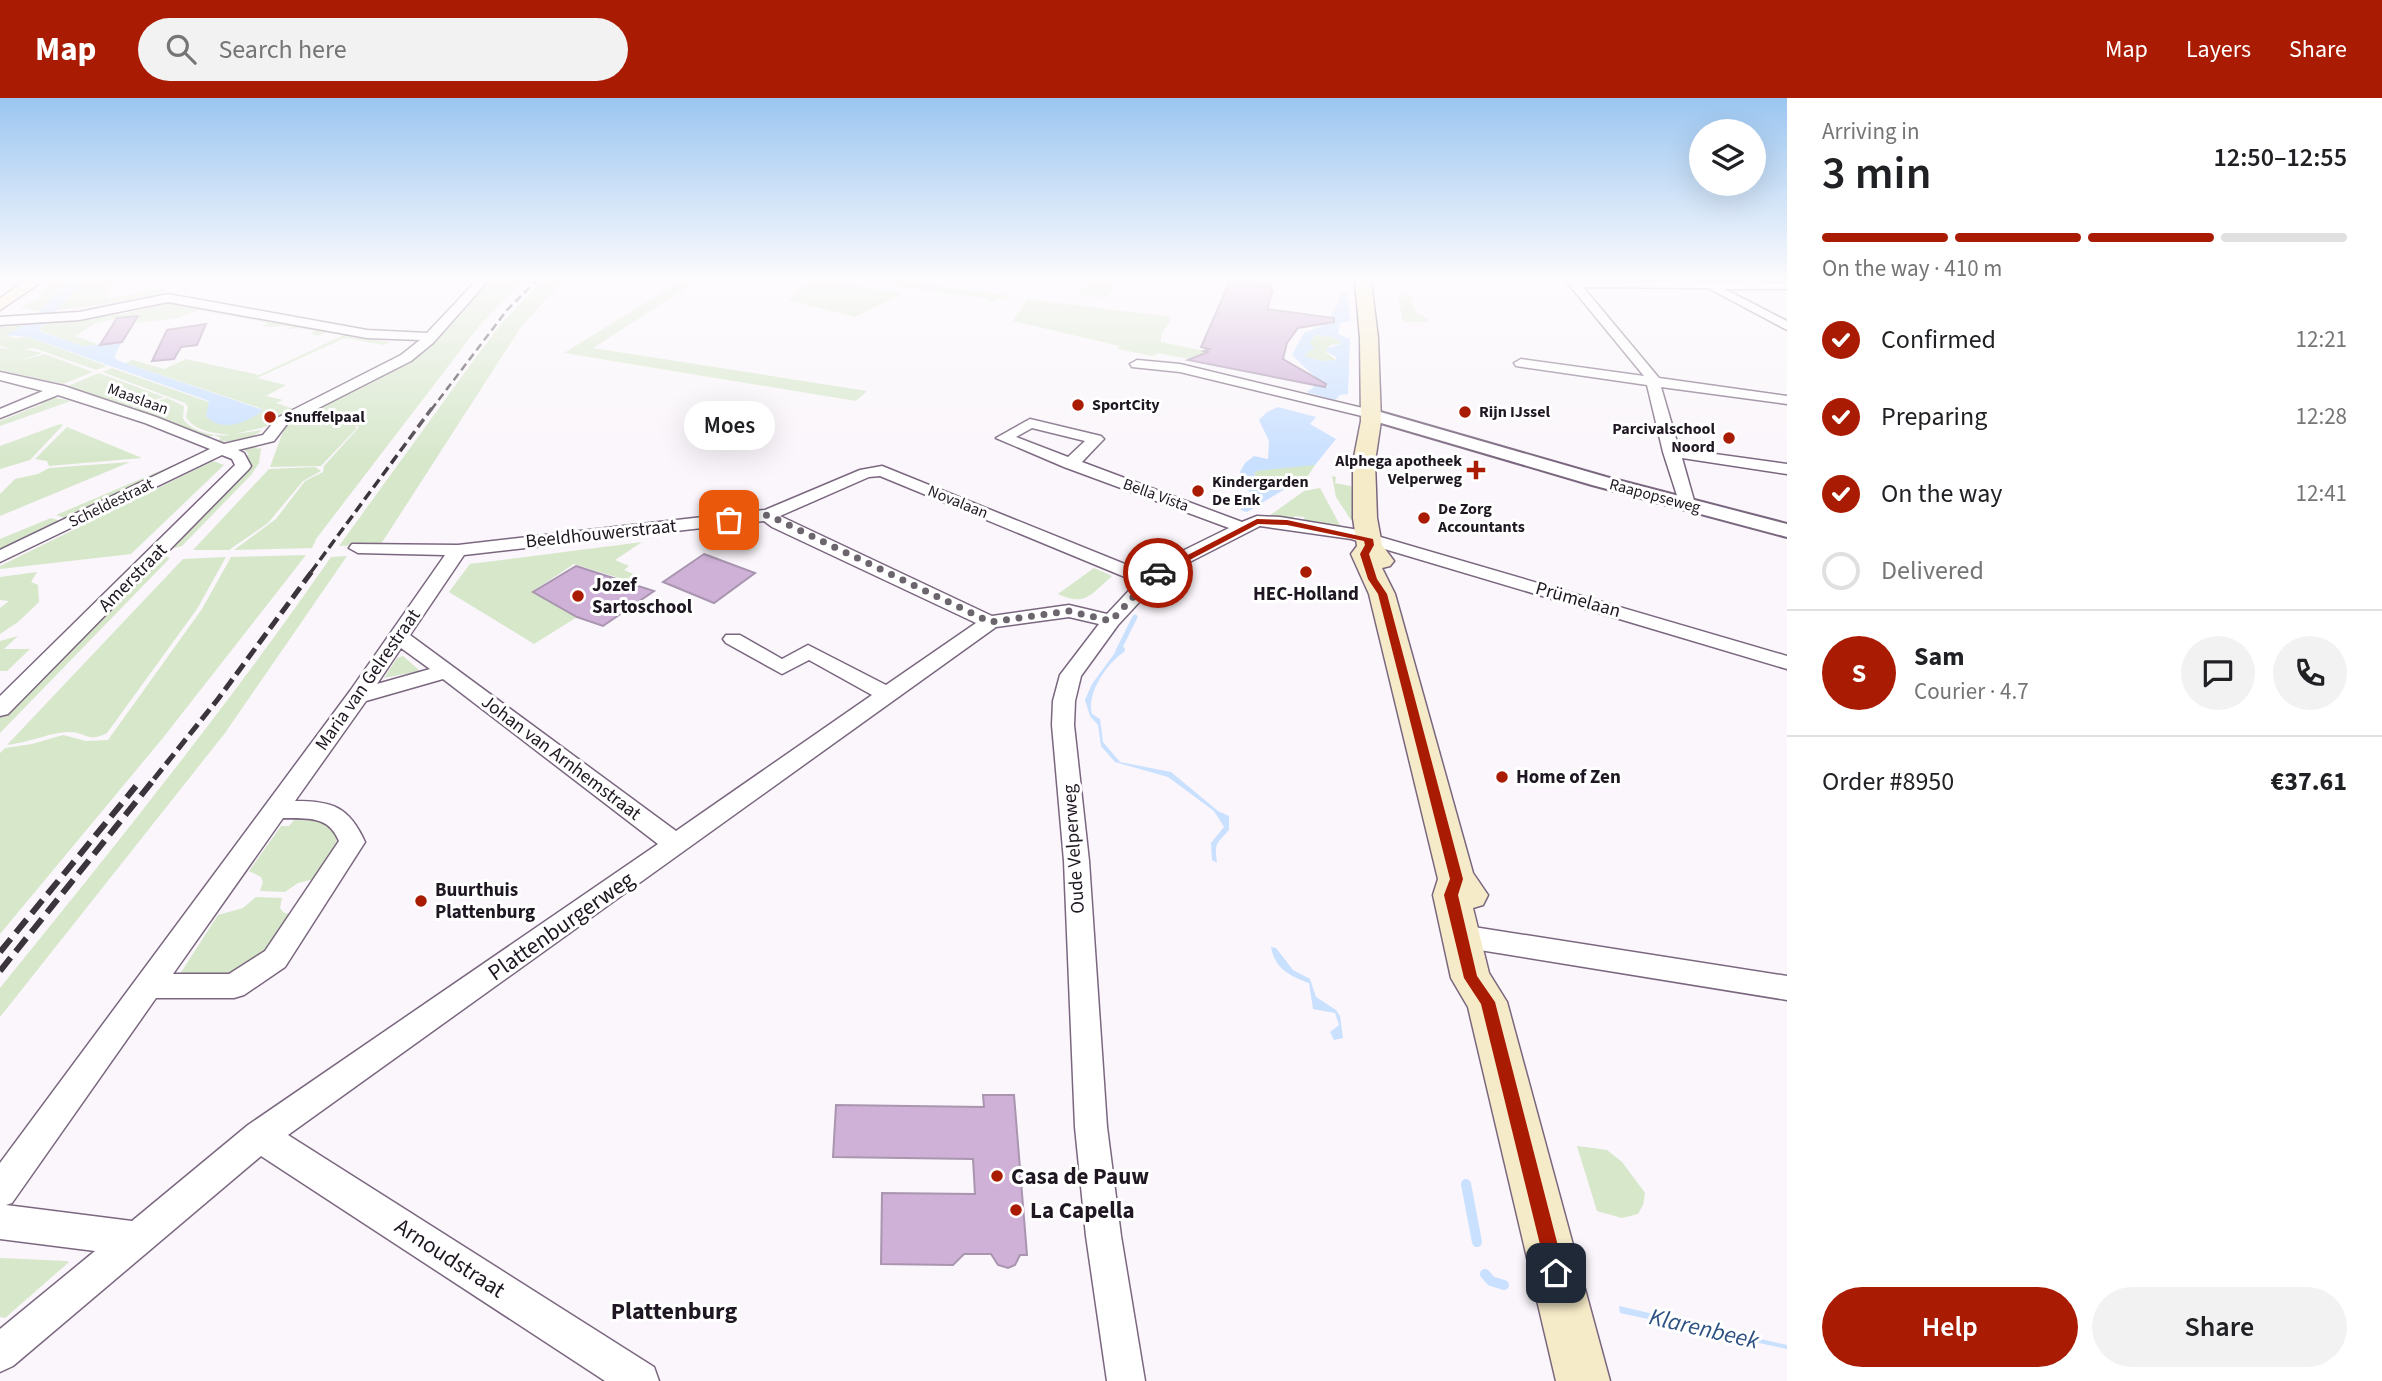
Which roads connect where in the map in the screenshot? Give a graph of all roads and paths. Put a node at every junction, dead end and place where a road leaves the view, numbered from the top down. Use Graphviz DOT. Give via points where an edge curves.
graph roads {
  1 [pos="426,341"];
  2 [pos="1369,341"];
  3 [pos="1387,341"];
  4 [pos="1622,341"];
  5 [pos="1388,348"];
  6 [pos="1521,363"];
  7 [pos="1138,364"];
  8 [pos="0,376"];
  9 [pos="1652,381"];
  10 [pos="1237,388"];
  11 [pos="59,389"];
  12 [pos="1787,400"];
  13 [pos="0,414"];
  14 [pos="1381,416"];
  15 [pos="222,449"];
  16 [pos="1671,452"];
  17 [pos="1070,464"];
  18 [pos="1787,470"];
  19 [pos="1687,504"];
  20 [pos="768,515"];
  21 [pos="1241,527"];
  22 [pos="1787,531"];
  23 [pos="1369,542"];
  24 [pos="358,548"];
  25 [pos="458,550"];
  26 [pos="0,557"];
  27 [pos="1149,580"];
  28 [pos="1111,621"];
  29 [pos="990,622"];
  30 [pos="399,636"];
  31 [pos="733,639"];
  32 [pos="1787,663"];
  33 [pos="445,672"];
  34 [pos="887,695"];
  35 [pos="358,696"];
  36 [pos="0,709"];
  37 [pos="276,809"];
  38 [pos="676,844"];
  39 [pos="1472,938"];
  40 [pos="148,986"];
  41 [pos="1787,988"];
  42 [pos="260,1136"];
  43 [pos="0,1191"];
  44 [pos="0,1222"];
  45 [pos="139,1239"];
  46 [pos="0,1353"];
  47 [pos="640,1381"];
  48 [pos="1126,1381"];
  49 [pos="1583,1381"];
  1 -- 15 [label="street, Scheldestraat" via="389,368 282,421 269,438"];
  2 -- 14 [label="main road"];
  3 -- 5 [label="main road"];
  4 -- 9 [label="street"];
  6 -- 9 [label="street"];
  7 -- 14 [label="street" via="1180,368"];
  8 -- 11 [label="street, Maaslaan"];
  9 -- 12 [label="street"];
  9 -- 16 [label="street"];
  10 -- 14 [label="street"];
  11 -- 13 [label="street"];
  11 -- 15 [label="street, Maaslaan"];
  14 -- 19 [label="street, Raapopseweg"];
  14 -- 23 [label="main road" via="1382,459 1366,471 1364,510"];
  15 -- 26 [label="street, Scheldestraat"];
  15 -- 36 [label="street, Amerstraat" via="243,461 239,473"];
  16 -- 18 [label="street"];
  16 -- 19 [label="street"];
  17 -- 17 [label="street, Bella Vista" via="1037,451 1004,438 1030,423 1096,439"];
  17 -- 21 [label="street, Bella Vista"];
  19 -- 22 [label="street, Raapopseweg"];
  20 -- 25 [label="street, Beeldhouwerstraat"];
  20 -- 27 [label="street, Novalaan" via="866,473 882,471"];
  20 -- 29 [label="street"];
  21 -- 23 [label="street, Oude Velperweg" via="1269,521"];
  21 -- 27 [label="street, Oude Velperweg"];
  23 -- 32 [label="street, Prümelaan"];
  23 -- 39 [label="main road" via="1364,554 1382,594 1456,879 1451,895"];
  24 -- 25 [label="street, Beeldhouwerstraat"];
  25 -- 30 [label="street, Maria van Gelrestraat"];
  27 -- 28 [label="street, Oude Velperweg"];
  28 -- 29 [label="street" via="1069,611"];
  28 -- 48 [label="street, Oude Velperweg" via="1071,676 1063,725 1088,1093 1102,1227"];
  29 -- 34 [label="street, Plattenburgerweg"];
  30 -- 33 [label="street, Johan van Arnhemstraat"];
  30 -- 35 [label="street, Maria van Gelrestraat"];
  31 -- 34 [label="street" via="782,667 808,651"];
  33 -- 35 [label="street"];
  33 -- 38 [label="street, Johan van Arnhemstraat"];
  34 -- 38 [label="street, Plattenburgerweg"];
  35 -- 37 [label="street, Maria van Gelrestraat"];
  37 -- 40 [label="street, Maria van Gelrestraat"];
  37 -- 40 [label="street" via="332,813 346,825 352,842 275,959 234,986"];
  38 -- 42 [label="street, Plattenburgerweg"];
  39 -- 41 [label="street"];
  39 -- 49 [label="main road" via="1471,978 1488,1002"];
  40 -- 43 [label="street, Maria van Gelrestraat"];
  42 -- 45 [label="street, Plattenburgerweg"];
  42 -- 47 [label="street, Arnoudstraat"];
  44 -- 45 [label="street"];
  45 -- 46 [label="street, Plattenburgerweg"];
}
